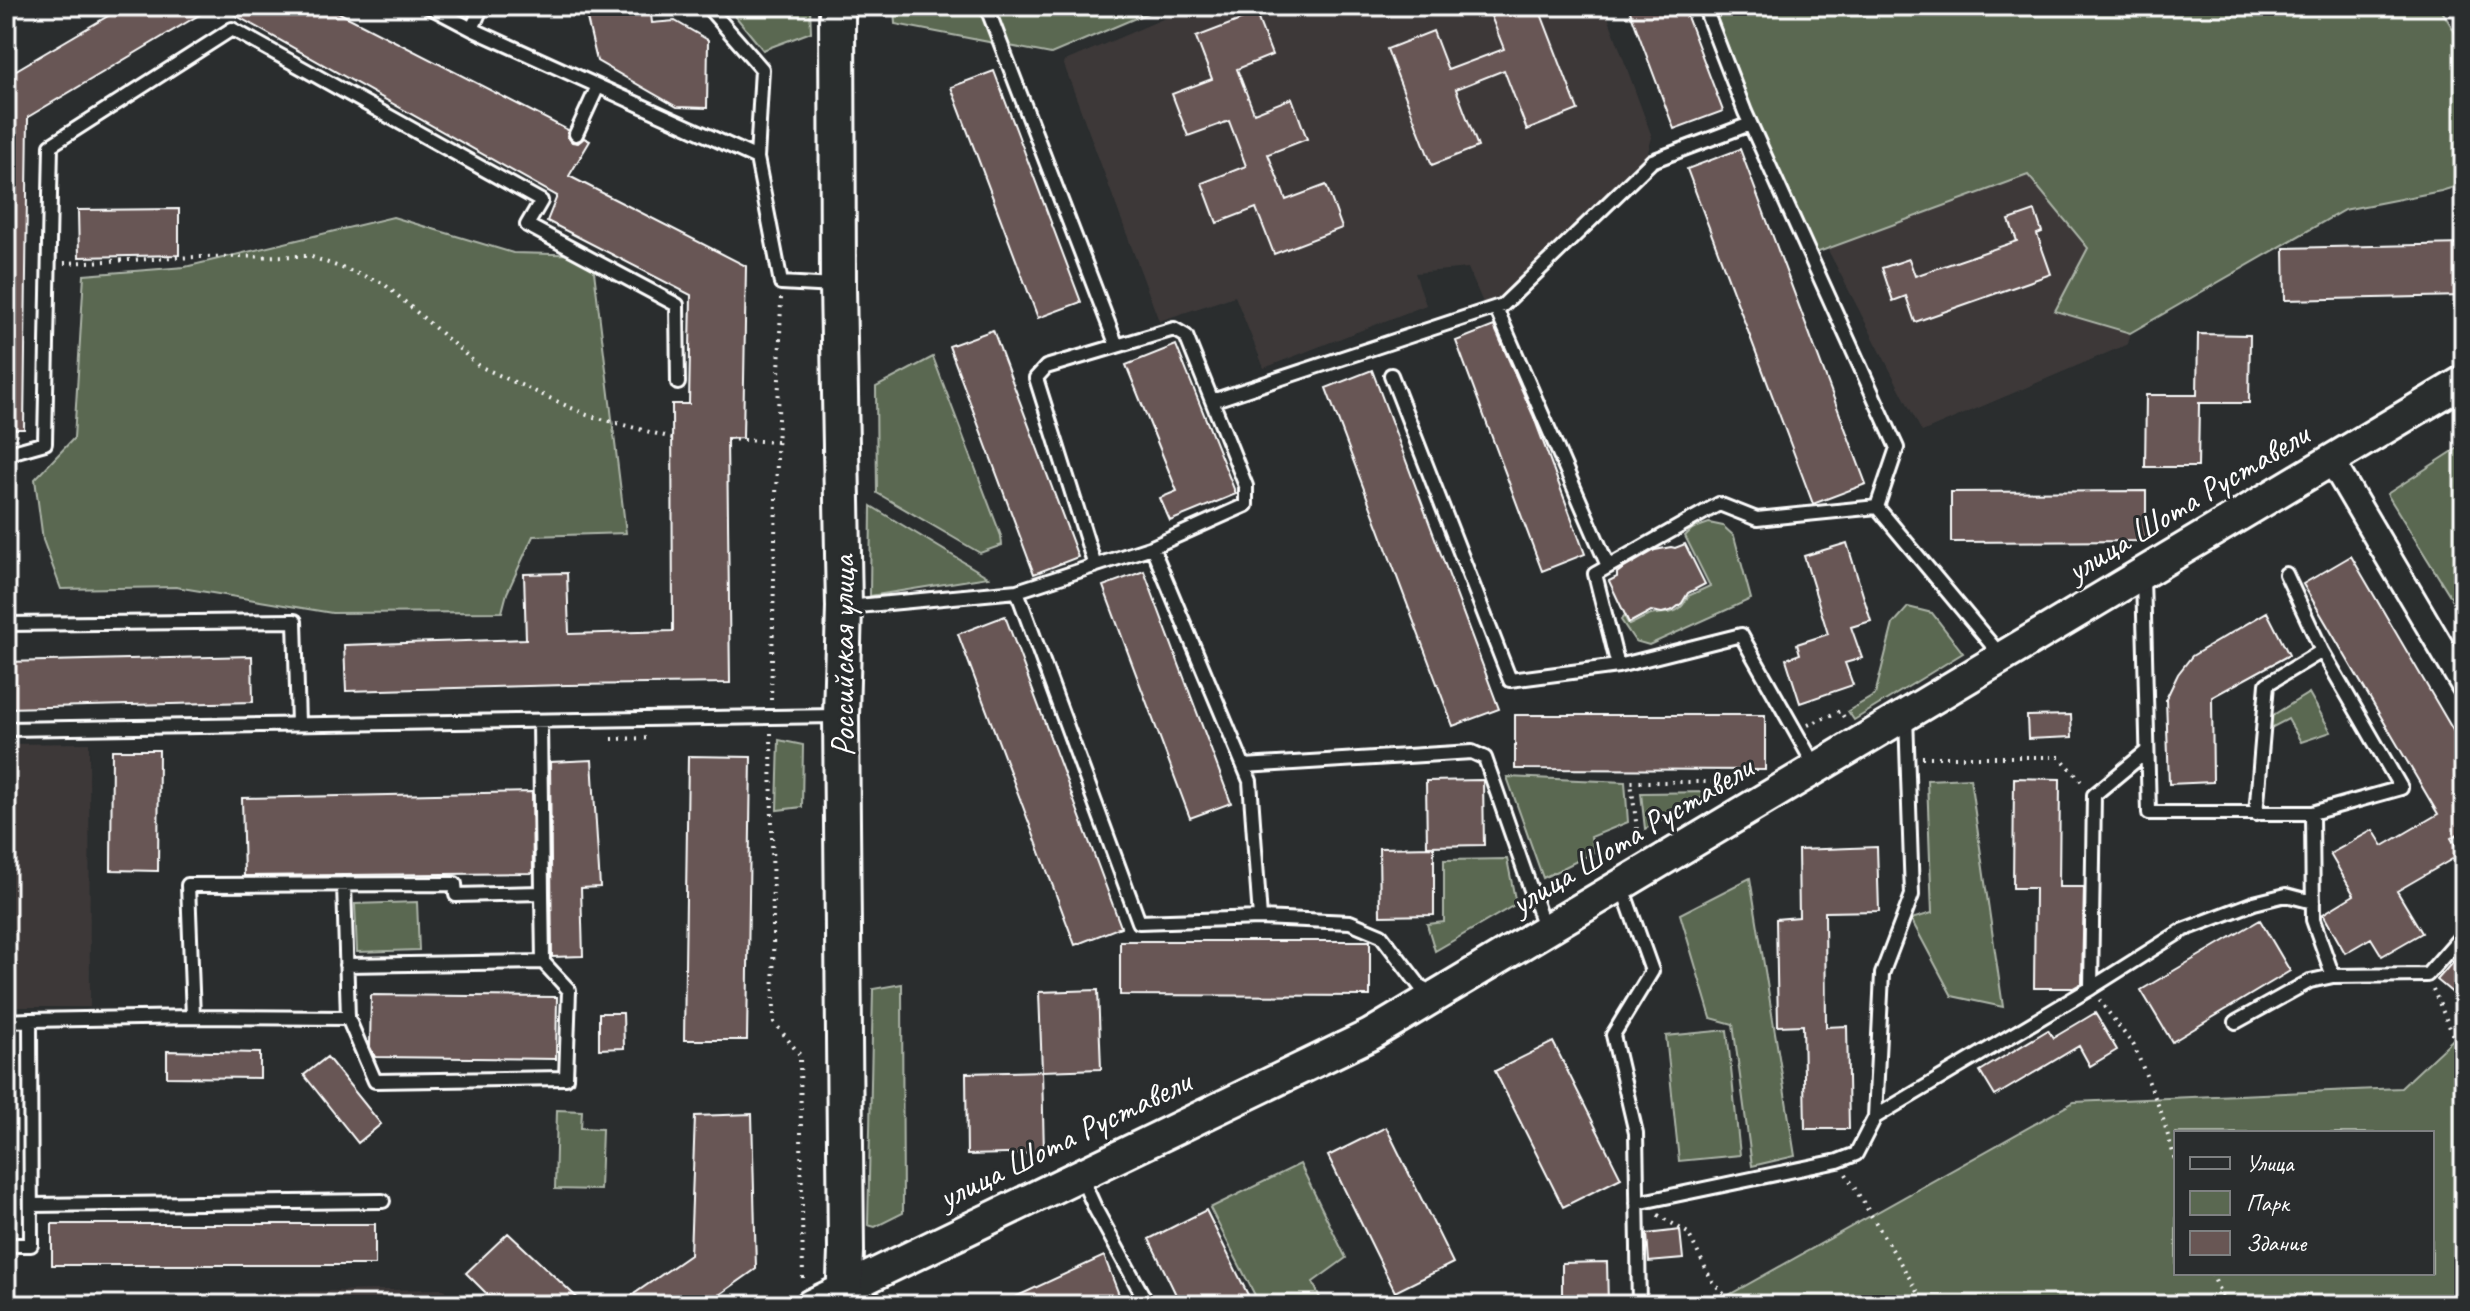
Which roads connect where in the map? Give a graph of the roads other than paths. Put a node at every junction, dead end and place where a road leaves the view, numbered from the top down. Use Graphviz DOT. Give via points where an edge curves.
graph roads {
  1 [pos="428,6"];
  2 [pos="482,6"];
  3 [pos="707,6"];
  4 [pos="837,6"];
  5 [pos="1704,6"];
  6 [pos="987,8"];
  7 [pos="472,29"];
  8 [pos="598,86"];
  9 [pos="1750,124"];
  10 [pos="576,134"];
  11 [pos="757,158"];
  12 [pos="838,286"];
  13 [pos="1496,308"];
  14 [pos="1117,346"];
  15 [pos="1391,375"];
  16 [pos="2464,381"];
  17 [pos="678,383"];
  18 [pos="1212,401"];
  19 [pos="6,454"];
  20 [pos="2331,460"];
  21 [pos="1877,507"];
  22 [pos="1152,547"];
  23 [pos="1095,566"];
  24 [pos="1608,566"];
  25 [pos="2143,573"];
  26 [pos="2286,574"];
  27 [pos="1017,591"];
  28 [pos="844,607"];
  29 [pos="6,624"];
  30 [pos="2322,651"];
  31 [pos="2002,657"];
  32 [pos="1618,666"];
  33 [pos="2464,686"];
  34 [pos="1906,714"];
  35 [pos="841,716"];
  36 [pos="540,721"];
  37 [pos="298,724"];
  38 [pos="6,729"];
  39 [pos="2147,751"];
  40 [pos="1244,766"];
  41 [pos="1816,768"];
  42 [pos="2312,813"];
  43 [pos="2256,814"];
  44 [pos="344,884"];
  45 [pos="1622,886"];
  46 [pos="542,893"];
  47 [pos="2313,902"];
  48 [pos="1260,918"];
  49 [pos="1545,930"];
  50 [pos="2464,933"];
  51 [pos="543,962"];
  52 [pos="346,965"];
  53 [pos="2333,976"];
  54 [pos="2091,988"];
  55 [pos="1429,999"];
  56 [pos="193,1017"];
  57 [pos="348,1018"];
  58 [pos="30,1020"];
  59 [pos="6,1021"];
  60 [pos="2236,1022"];
  61 [pos="1875,1117"];
  62 [pos="1079,1174"];
  63 [pos="383,1201"];
  64 [pos="1637,1203"];
  65 [pos="31,1205"];
  66 [pos="6,1245"];
  67 [pos="844,1296"];
  68 [pos="807,1299"];
  69 [pos="1145,1304"];
  70 [pos="1639,1305"];
  1 -- 7 [label="lane"];
  2 -- 7 [label="lane"];
  3 -- 11 [label="lane" via="762,69"];
  4 -- 12 [label="main road, Российская улица"];
  5 -- 9 [label="lane"];
  6 -- 14 [label="lane"];
  7 -- 8 [label="lane"];
  8 -- 10 [label="lane"];
  8 -- 11 [label="lane"];
  9 -- 13 [label="lane" via="1652,161"];
  9 -- 21 [label="lane" via="1897,448"];
  11 -- 12 [label="lane" via="781,283"];
  12 -- 28 [label="main road, Российская улица"];
  13 -- 18 [label="lane"];
  13 -- 24 [label="lane"];
  14 -- 18 [label="lane" via="1174,329 1186,336"];
  14 -- 23 [label="lane" via="1046,367 1036,378"];
  15 -- 32 [label="lane" via="1510,680"];
  16 -- 20 [label="street, улица Шота Руставели"];
  17 -- 19 [label="lane" via="677,305 527,225 541,201 232,29 51,145 45,443"];
  18 -- 22 [label="lane" via="1246,486 1246,505"];
  20 -- 25 [label="street, улица Шота Руставели"];
  20 -- 33 [label="street"];
  21 -- 24 [label="lane" via="1757,519 1719,504"];
  21 -- 31 [label="lane"];
  22 -- 23 [label="lane"];
  22 -- 40 [label="lane"];
  23 -- 27 [label="lane"];
  24 -- 32 [label="lane" via="1595,574"];
  25 -- 31 [label="street, улица Шота Руставели"];
  25 -- 39 [label="lane"];
  26 -- 30 [label="lane"];
  27 -- 28 [label="lane"];
  27 -- 48 [label="lane" via="1139,922"];
  28 -- 35 [label="main road, Российская улица"];
  29 -- 37 [label="lane" via="295,621"];
  30 -- 42 [label="lane" via="2401,788"];
  30 -- 43 [label="lane" via="2267,684"];
  31 -- 34 [label="street, улица Шота Руставели"];
  32 -- 41 [label="lane" via="1741,635"];
  34 -- 41 [label="street, улица Шота Руставели"];
  34 -- 61 [label="lane" via="1912,895 1882,974"];
  35 -- 36 [label="lane"];
  35 -- 67 [label="main road, Российская улица"];
  36 -- 37 [label="lane"];
  36 -- 46 [label="lane"];
  37 -- 38 [label="lane"];
  39 -- 43 [label="lane" via="2149,813"];
  39 -- 54 [label="lane" via="2094,795"];
  40 -- 48 [label="lane" via="1250,781"];
  40 -- 49 [label="lane" via="1472,752 1485,758"];
  41 -- 45 [label="street, улица Шота Руставели"];
  42 -- 43 [label="lane"];
  42 -- 47 [label="lane"];
  44 -- 46 [label="lane" via="455,884 456,895"];
  44 -- 52 [label="lane"];
  44 -- 56 [label="lane" via="188,885"];
  45 -- 49 [label="street, улица Шота Руставели"];
  45 -- 64 [label="lane" via="1652,971 1613,1035 1636,1133"];
  46 -- 51 [label="lane"];
  47 -- 53 [label="lane" via="2313,920"];
  47 -- 54 [label="lane" via="2286,895 2239,908 2183,930"];
  48 -- 55 [label="lane" via="1350,922 1381,935"];
  49 -- 55 [label="street, улица Шота Руставели"];
  50 -- 53 [label="lane" via="2427,975"];
  51 -- 52 [label="lane"];
  51 -- 57 [label="lane" via="569,990 566,1078 375,1081"];
  52 -- 57 [label="lane"];
  53 -- 60 [label="lane" via="2310,981"];
  54 -- 61 [label="lane"];
  55 -- 62 [label="street, улица Шота Руставели" via="1370,1035"];
  56 -- 57 [label="lane"];
  56 -- 58 [label="lane"];
  58 -- 59 [label="lane"];
  58 -- 65 [label="lane"];
  61 -- 64 [label="lane" via="1856,1154 1838,1161"];
  62 -- 67 [label="street, улица Шота Руставели"];
  62 -- 69 [label="lane"];
  63 -- 65 [label="lane"];
  64 -- 70 [label="lane"];
  65 -- 66 [label="lane" via="31,1245"];
  67 -- 68 [label="street, улица Шота Руставели"];
}
